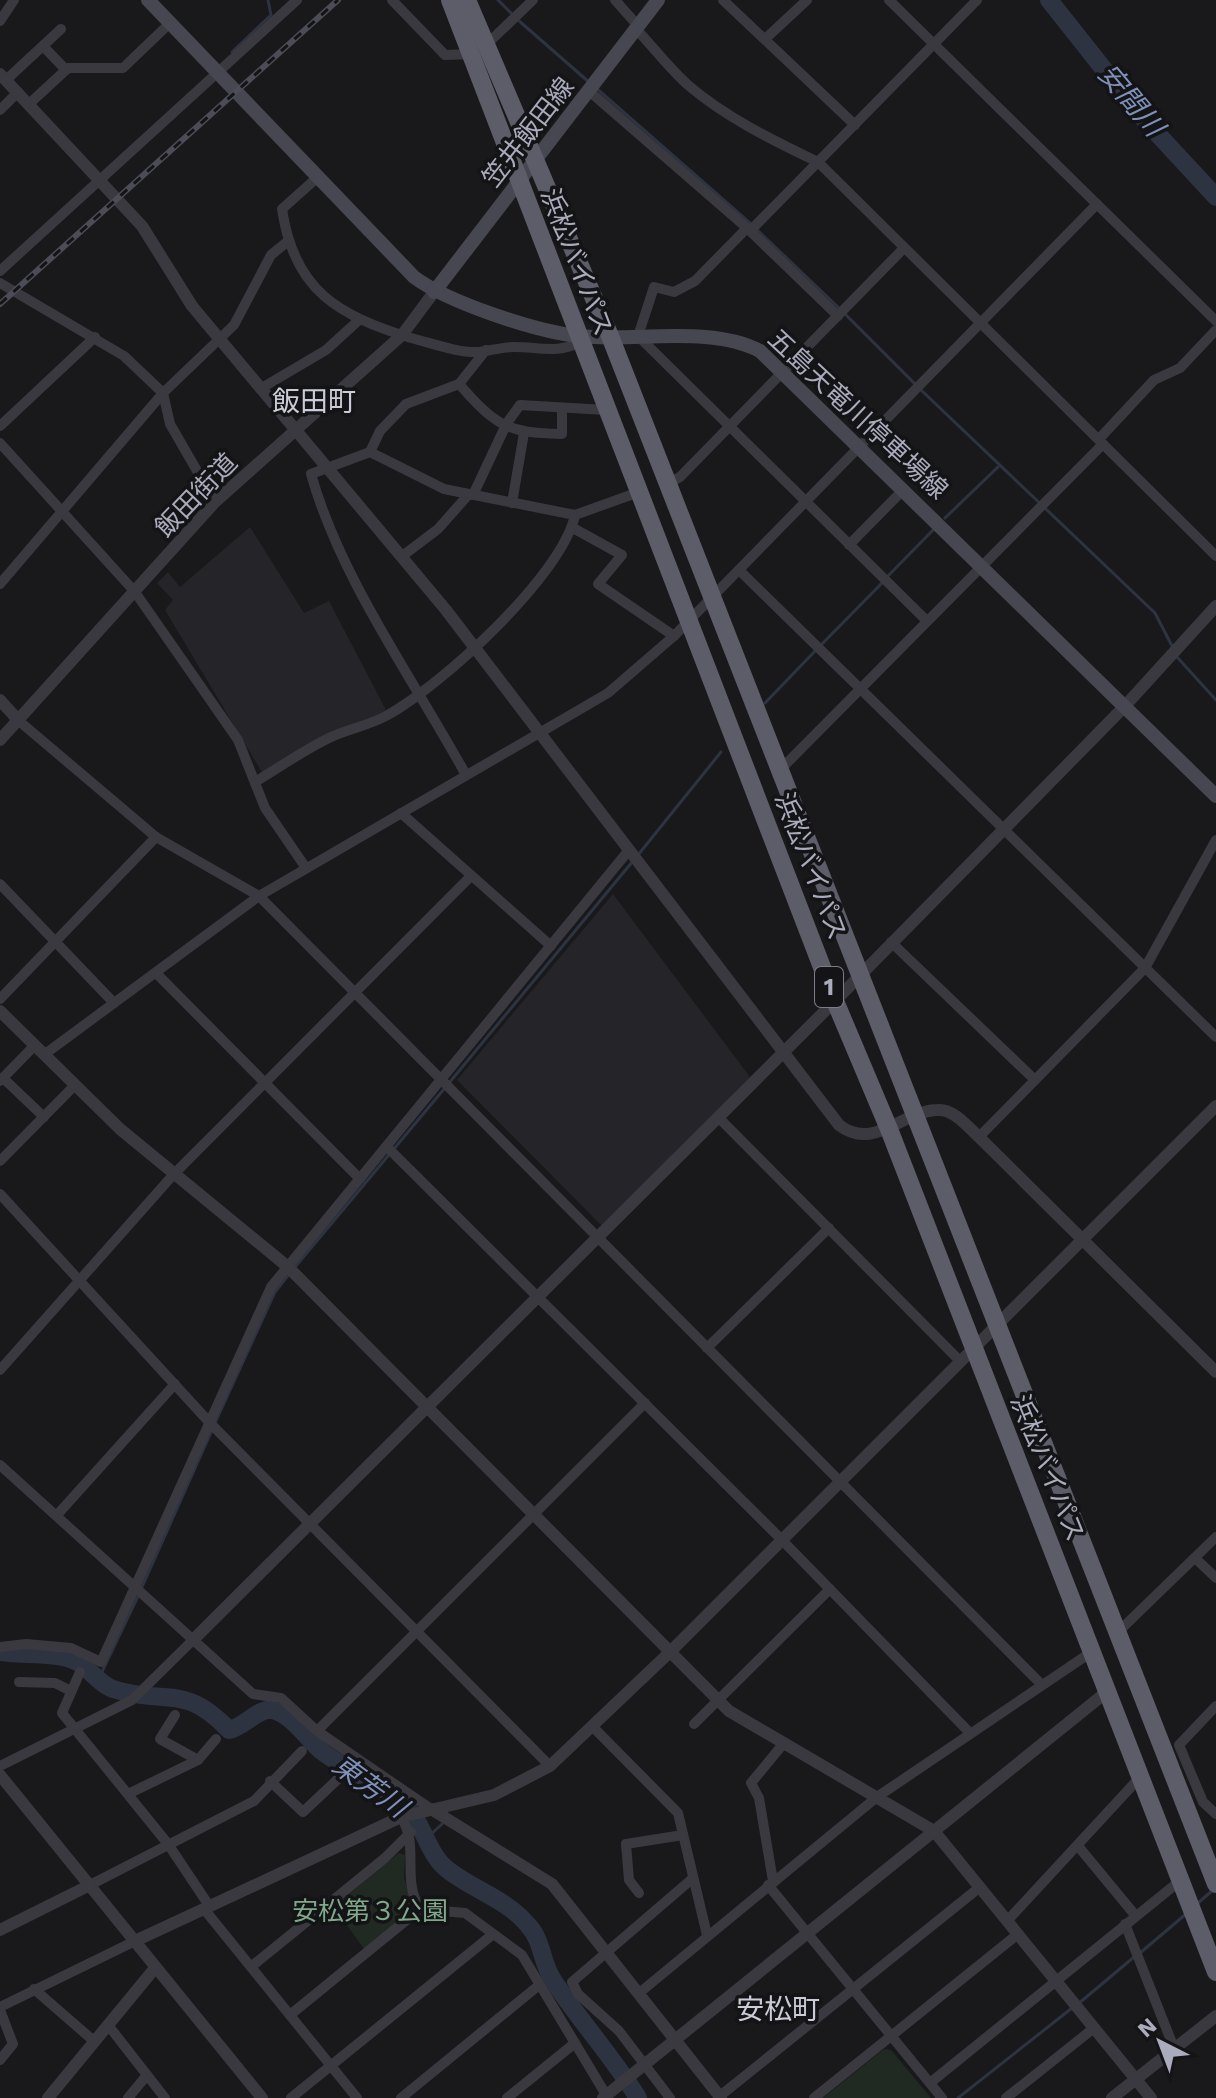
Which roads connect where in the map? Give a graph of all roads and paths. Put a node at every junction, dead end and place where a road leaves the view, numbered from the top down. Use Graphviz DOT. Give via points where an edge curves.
graph roads {
  1 [pos="14,0"];
  2 [pos="148,0"];
  3 [pos="297,0"];
  4 [pos="392,0"];
  5 [pos="450,0"];
  6 [pos="467,0"];
  7 [pos="533,0"];
  8 [pos="615,0"];
  9 [pos="658,0"];
  10 [pos="723,0"];
  11 [pos="807,0"];
  12 [pos="889,0"];
  13 [pos="977,0"];
  14 [pos="0,21"];
  15 [pos="170,23"];
  16 [pos="638,28"];
  17 [pos="61,29"];
  18 [pos="765,39"];
  19 [pos="933,43"];
  20 [pos="43,46"];
  21 [pos="478,50"];
  22 [pos="66,70"];
  23 [pos="217,71"];
  24 [pos="3,77"];
  25 [pos="592,88"];
  26 [pos="18,92"];
  27 [pos="29,104"];
  28 [pos="0,110"];
  29 [pos="855,125"];
  30 [pos="537,157"];
  31 [pos="818,162"];
  32 [pos="319,176"];
  33 [pos="99,179"];
  34 [pos="519,182"];
  35 [pos="1097,204"];
  36 [pos="749,229"];
  37 [pos="287,242"];
  38 [pos="903,249"];
  39 [pos="0,271"];
  40 [pos="0,283"];
  41 [pos="434,292"];
  42 [pos="838,316"];
  43 [pos="359,320"];
  44 [pos="1216,321"];
  45 [pos="979,324"];
  46 [pos="1216,330"];
  47 [pos="402,335"];
  48 [pos="610,336"];
  49 [pos="638,336"];
  50 [pos="95,337"];
  51 [pos="579,339"];
  52 [pos="219,341"];
  53 [pos="486,350"];
  54 [pos="784,371"];
  55 [pos="459,384"];
  56 [pos="260,389"];
  57 [pos="163,393"];
  58 [pos="562,410"];
  59 [pos="606,410"];
  60 [pos="0,426"];
  61 [pos="504,427"];
  62 [pos="729,427"];
  63 [pos="294,429"];
  64 [pos="524,433"];
  65 [pos="1101,442"];
  66 [pos="0,443"];
  67 [pos="860,446"];
  68 [pos="370,452"];
  69 [pos="326,468"];
  70 [pos="667,484"];
  71 [pos="904,489"];
  72 [pos="639,492"];
  73 [pos="471,494"];
  74 [pos="215,502"];
  75 [pos="806,502"];
  76 [pos="512,503"];
  77 [pos="62,512"];
  78 [pos="575,515"];
  79 [pos="573,528"];
  80 [pos="849,545"];
  81 [pos="1216,556"];
  82 [pos="401,557"];
  83 [pos="984,566"];
  84 [pos="739,570"];
  85 [pos="0,584"];
  86 [pos="135,592"];
  87 [pos="712,598"];
  88 [pos="1216,606"];
  89 [pos="689,620"];
  90 [pos="927,621"];
  91 [pos="674,636"];
  92 [pos="473,646"];
  93 [pos="860,690"];
  94 [pos="421,693"];
  95 [pos="0,700"];
  96 [pos="1124,707"];
  97 [pos="19,721"];
  98 [pos="541,733"];
  99 [pos="0,740"];
  100 [pos="779,771"];
  101 [pos="466,775"];
  102 [pos="255,782"];
  103 [pos="1216,796"];
  104 [pos="401,813"];
  105 [pos="1003,830"];
  106 [pos="156,837"];
  107 [pos="1216,840"];
  108 [pos="629,850"];
  109 [pos="306,868"];
  110 [pos="471,876"];
  111 [pos="0,884"];
  112 [pos="259,896"];
  113 [pos="56,938"];
  114 [pos="891,942"];
  115 [pos="551,946"];
  116 [pos="1145,968"];
  117 [pos="156,973"];
  118 [pos="859,974"];
  119 [pos="354,993"];
  120 [pos="0,999"];
  121 [pos="835,1001"];
  122 [pos="114,1003"];
  123 [pos="0,1011"];
  124 [pos="1216,1037"];
  125 [pos="40,1049"];
  126 [pos="783,1053"];
  127 [pos="2,1079"];
  128 [pos="1035,1080"];
  129 [pos="441,1081"];
  130 [pos="265,1083"];
  131 [pos="75,1085"];
  132 [pos="1213,1115"];
  133 [pos="914,1116"];
  134 [pos="44,1117"];
  135 [pos="718,1117"];
  136 [pos="889,1129"];
  137 [pos="979,1137"];
  138 [pos="387,1147"];
  139 [pos="0,1161"];
  140 [pos="173,1175"];
  141 [pos="360,1179"];
  142 [pos="0,1194"];
  143 [pos="829,1228"];
  144 [pos="597,1238"];
  145 [pos="1082,1241"];
  146 [pos="288,1267"];
  147 [pos="81,1281"];
  148 [pos="539,1297"];
  149 [pos="997,1326"];
  150 [pos="707,1348"];
  151 [pos="967,1356"];
  152 [pos="0,1370"];
  153 [pos="1216,1372"];
  154 [pos="175,1384"];
  155 [pos="645,1403"];
  156 [pos="426,1408"];
  157 [pos="210,1423"];
  158 [pos="0,1465"];
  159 [pos="840,1481"];
  160 [pos="57,1515"];
  161 [pos="533,1516"];
  162 [pos="310,1524"];
  163 [pos="1216,1537"];
  164 [pos="781,1539"];
  165 [pos="1195,1558"];
  166 [pos="1216,1578"];
  167 [pos="136,1587"];
  168 [pos="830,1589"];
  169 [pos="416,1632"];
  170 [pos="1117,1633"];
  171 [pos="194,1639"];
  172 [pos="0,1647"];
  173 [pos="1093,1651"];
  174 [pos="670,1652"];
  175 [pos="80,1672"];
  176 [pos="19,1682"];
  177 [pos="1041,1684"];
  178 [pos="1109,1690"];
  179 [pos="71,1691"];
  180 [pos="717,1700"];
  181 [pos="1216,1706"];
  182 [pos="175,1715"];
  183 [pos="694,1724"];
  184 [pos="593,1727"];
  185 [pos="74,1729"];
  186 [pos="317,1731"];
  187 [pos="970,1733"];
  188 [pos="216,1739"];
  189 [pos="784,1743"];
  190 [pos="302,1751"];
  191 [pos="198,1760"];
  192 [pos="0,1766"];
  193 [pos="550,1766"];
  194 [pos="0,1775"];
  195 [pos="1142,1775"];
  196 [pos="339,1778"];
  197 [pos="270,1781"];
  198 [pos="128,1794"];
  199 [pos="877,1797"];
  200 [pos="426,1810"];
  201 [pos="1216,1814"];
  202 [pos="403,1817"];
  203 [pos="934,1831"];
  204 [pos="411,1832"];
  205 [pos="683,1835"];
  206 [pos="168,1844"];
  207 [pos="1078,1846"];
  208 [pos="692,1879"];
  209 [pos="1183,1879"];
  210 [pos="770,1883"];
  211 [pos="1216,1884"];
  212 [pos="90,1885"];
  213 [pos="980,1887"];
  214 [pos="639,1893"];
  215 [pos="207,1908"];
  216 [pos="420,1909"];
  217 [pos="1135,1915"];
  218 [pos="1008,1920"];
  219 [pos="1125,1924"];
  220 [pos="1,1927"];
  221 [pos="808,1933"];
  222 [pos="1018,1934"];
  223 [pos="492,1935"];
  224 [pos="707,1935"];
  225 [pos="135,1941"];
  226 [pos="604,1952"];
  227 [pos="252,1966"];
  228 [pos="155,1968"];
  229 [pos="1216,1972"];
  230 [pos="1056,1980"];
  231 [pos="538,1986"];
  232 [pos="851,1988"];
  233 [pos="34,1989"];
  234 [pos="638,1994"];
  235 [pos="0,2008"];
  236 [pos="290,2015"];
  237 [pos="1216,2016"];
  238 [pos="108,2025"];
  239 [pos="1094,2028"];
  240 [pos="891,2036"];
  241 [pos="675,2041"];
  242 [pos="95,2042"];
  243 [pos="575,2043"];
  244 [pos="1174,2048"];
  245 [pos="0,2060"];
  246 [pos="333,2066"];
  247 [pos="638,2069"];
  248 [pos="147,2075"];
  249 [pos="1136,2078"];
  250 [pos="930,2083"];
  251 [pos="607,2096"];
  252 [pos="720,2097"];
  253 [pos="48,2098"];
  254 [pos="128,2098"];
  255 [pos="165,2098"];
  256 [pos="262,2098"];
  257 [pos="291,2098"];
  258 [pos="357,2098"];
  259 [pos="401,2098"];
  260 [pos="507,2098"];
  261 [pos="670,2098"];
  262 [pos="814,2098"];
  263 [pos="942,2098"];
  264 [pos="1006,2098"];
  265 [pos="1112,2098"];
  266 [pos="1151,2098"];
  1 -- 14 [label="street"];
  2 -- 15 [label="main road, 五島天竜川停車場線"];
  3 -- 23 [label="street"];
  4 -- 21 [label="street" via="445,55"];
  5 -- 21 [label="highway, 浜松バイパス / 1"];
  6 -- 21 [label="highway, 浜松バイパス / 1"];
  7 -- 21 [label="street"];
  8 -- 16 [label="street"];
  9 -- 16 [label="main road, 笠井飯田線"];
  10 -- 18 [label="street"];
  11 -- 18 [label="street"];
  12 -- 19 [label="street"];
  13 -- 19 [label="street"];
  15 -- 22 [label="street" via="123,68"];
  15 -- 23 [label="main road, 五島天竜川停車場線"];
  16 -- 25 [label="main road, 笠井飯田線"];
  16 -- 31 [label="street" via="705,98"];
  17 -- 20 [label="street"];
  18 -- 29 [label="street"];
  19 -- 29 [label="street"];
  19 -- 35 [label="street"];
  20 -- 22 [label="street"];
  20 -- 24 [label="street"];
  21 -- 30 [label="highway, 浜松バイパス / 1"];
  21 -- 34 [label="highway, 浜松バイパス / 1"];
  22 -- 27 [label="street"];
  23 -- 32 [label="main road, 五島天竜川停車場線"];
  23 -- 33 [label="street"];
  24 -- 26 [label="street"];
  25 -- 30 [label="main road, 笠井飯田線"];
  25 -- 36 [label="street"];
  26 -- 27 [label="street"];
  26 -- 28 [label="street"];
  27 -- 33 [label="street"];
  29 -- 31 [label="street"];
  30 -- 34 [label="main road, 笠井飯田線"];
  30 -- 48 [label="highway, 浜松バイパス / 1"];
  31 -- 36 [label="street"];
  31 -- 38 [label="street"];
  32 -- 37 [label="street" via="282,209"];
  32 -- 41 [label="main road, 五島天竜川停車場線"];
  33 -- 39 [label="street"];
  33 -- 52 [label="street" via="142,226"];
  34 -- 41 [label="main road, 笠井飯田線"];
  34 -- 51 [label="highway, 浜松バイパス / 1"];
  35 -- 44 [label="street"];
  35 -- 45 [label="street"];
  36 -- 42 [label="street"];
  36 -- 49 [label="street" via="695,281 674,292 654,287"];
  37 -- 43 [label="street" via="315,289"];
  37 -- 52 [label="street" via="271,255 234,325"];
  38 -- 42 [label="street"];
  38 -- 45 [label="street"];
  40 -- 50 [label="street"];
  41 -- 47 [label="street, 飯田街道"];
  41 -- 51 [label="main road, 五島天竜川停車場線"];
  42 -- 54 [label="street"];
  43 -- 47 [label="street"];
  43 -- 56 [label="street" via="326,350"];
  45 -- 65 [label="street"];
  45 -- 67 [label="street"];
  46 -- 65 [label="street" via="1180,368 1154,380"];
  47 -- 53 [label="street"];
  47 -- 63 [label="street, 飯田街道"];
  48 -- 49 [label="main road, 五島天竜川停車場線"];
  48 -- 51 [label="main road, 五島天竜川停車場線"];
  48 -- 70 [label="highway, 浜松バイパス / 1"];
  49 -- 54 [label="main road, 五島天竜川停車場線" via="747,344"];
  49 -- 62 [label="street"];
  50 -- 57 [label="street"];
  50 -- 60 [label="street"];
  51 -- 53 [label="street" via="564,350"];
  51 -- 59 [label="highway, 浜松バイパス / 1"];
  52 -- 56 [label="street"];
  52 -- 57 [label="street"];
  53 -- 55 [label="street"];
  54 -- 62 [label="street"];
  54 -- 67 [label="main road, 五島天竜川停車場線"];
  55 -- 61 [label="street"];
  55 -- 68 [label="street" via="406,404 380,431"];
  56 -- 63 [label="street"];
  57 -- 74 [label="street" via="170,424"];
  57 -- 77 [label="street"];
  58 -- 59 [label="street"];
  58 -- 61 [label="street" via="520,405"];
  58 -- 64 [label="street" via="562,434"];
  59 -- 72 [label="highway, 浜松バイパス / 1"];
  61 -- 64 [label="street"];
  61 -- 73 [label="street"];
  62 -- 70 [label="street"];
  62 -- 75 [label="street"];
  63 -- 69 [label="street"];
  63 -- 74 [label="street, 飯田街道"];
  64 -- 76 [label="street"];
  65 -- 81 [label="street"];
  65 -- 83 [label="street"];
  66 -- 77 [label="street"];
  67 -- 71 [label="main road, 五島天竜川停車場線"];
  67 -- 75 [label="street"];
  68 -- 69 [label="street"];
  68 -- 73 [label="street" via="444,489"];
  69 -- 82 [label="street"];
  69 -- 94 [label="street" via="311,474 322,513"];
  70 -- 87 [label="highway, 浜松バイパス / 1"];
  71 -- 80 [label="street"];
  71 -- 83 [label="main road, 五島天竜川停車場線"];
  72 -- 78 [label="street"];
  72 -- 89 [label="highway, 浜松バイパス / 1"];
  73 -- 76 [label="street"];
  73 -- 82 [label="street"];
  74 -- 86 [label="street, 飯田街道"];
  75 -- 80 [label="street"];
  75 -- 84 [label="street"];
  76 -- 78 [label="street"];
  77 -- 85 [label="street"];
  77 -- 86 [label="street"];
  78 -- 79 [label="street"];
  79 -- 91 [label="street" via="622,555 598,584"];
  79 -- 92 [label="street" via="531,593"];
  80 -- 90 [label="street"];
  82 -- 92 [label="street"];
  83 -- 90 [label="street"];
  83 -- 96 [label="main road, 五島天竜川停車場線"];
  84 -- 87 [label="street"];
  84 -- 93 [label="street"];
  86 -- 97 [label="street, 飯田街道"];
  86 -- 102 [label="street" via="238,740"];
  87 -- 89 [label="street"];
  87 -- 100 [label="highway, 浜松バイパス / 1"];
  88 -- 96 [label="street"];
  89 -- 91 [label="street"];
  89 -- 121 [label="highway, 浜松バイパス / 1"];
  90 -- 93 [label="street"];
  91 -- 98 [label="street" via="608,693"];
  92 -- 94 [label="street"];
  92 -- 98 [label="street"];
  93 -- 100 [label="street"];
  93 -- 105 [label="street"];
  94 -- 101 [label="street"];
  94 -- 102 [label="street" via="385,717 330,737"];
  95 -- 97 [label="street"];
  96 -- 103 [label="main road, 五島天竜川停車場線"];
  96 -- 105 [label="street"];
  97 -- 99 [label="street, 飯田街道"];
  97 -- 106 [label="street"];
  98 -- 101 [label="street"];
  98 -- 108 [label="street"];
  100 -- 118 [label="highway, 浜松バイパス / 1"];
  101 -- 104 [label="street"];
  102 -- 109 [label="street" via="265,808"];
  104 -- 109 [label="street"];
  104 -- 110 [label="street"];
  105 -- 114 [label="street"];
  105 -- 116 [label="street"];
  106 -- 112 [label="street"];
  106 -- 113 [label="street"];
  107 -- 116 [label="street"];
  108 -- 115 [label="street"];
  108 -- 126 [label="street"];
  109 -- 112 [label="street"];
  110 -- 115 [label="street"];
  110 -- 119 [label="street"];
  111 -- 113 [label="street"];
  112 -- 117 [label="street"];
  112 -- 119 [label="street"];
  113 -- 120 [label="street"];
  113 -- 122 [label="street"];
  114 -- 118 [label="street"];
  114 -- 128 [label="street"];
  115 -- 129 [label="street"];
  116 -- 124 [label="street"];
  116 -- 128 [label="street"];
  117 -- 122 [label="street"];
  117 -- 130 [label="street"];
  118 -- 121 [label="street"];
  118 -- 133 [label="highway, 浜松バイパス / 1"];
  119 -- 129 [label="street"];
  119 -- 130 [label="street"];
  121 -- 126 [label="street"];
  121 -- 136 [label="highway, 浜松バイパス / 1"];
  122 -- 125 [label="street"];
  123 -- 125 [label="street"];
  125 -- 127 [label="street"];
  125 -- 131 [label="street"];
  126 -- 135 [label="street"];
  126 -- 136 [label="street" via="848,1132 867,1135"];
  127 -- 134 [label="street"];
  128 -- 137 [label="street"];
  129 -- 138 [label="street"];
  129 -- 144 [label="street"];
  130 -- 140 [label="street"];
  130 -- 141 [label="street"];
  131 -- 134 [label="street"];
  131 -- 140 [label="street"];
  132 -- 145 [label="street"];
  133 -- 136 [label="street"];
  133 -- 137 [label="street" via="938,1109 949,1112"];
  133 -- 149 [label="highway, 浜松バイパス / 1"];
  134 -- 139 [label="street"];
  135 -- 143 [label="street"];
  135 -- 144 [label="street"];
  136 -- 151 [label="highway, 浜松バイパス / 1"];
  137 -- 145 [label="street"];
  138 -- 141 [label="street"];
  138 -- 148 [label="street"];
  140 -- 146 [label="street"];
  140 -- 147 [label="street"];
  141 -- 146 [label="street"];
  142 -- 147 [label="street"];
  143 -- 150 [label="street"];
  143 -- 151 [label="street"];
  144 -- 148 [label="street"];
  144 -- 150 [label="street"];
  145 -- 149 [label="street"];
  145 -- 153 [label="street"];
  146 -- 156 [label="street"];
  146 -- 157 [label="street" via="271,1287"];
  147 -- 152 [label="street"];
  147 -- 154 [label="street"];
  148 -- 155 [label="street"];
  148 -- 156 [label="street"];
  149 -- 151 [label="street"];
  149 -- 170 [label="highway, 浜松バイパス / 1"];
  150 -- 159 [label="street"];
  151 -- 159 [label="street"];
  151 -- 173 [label="highway, 浜松バイパス / 1"];
  154 -- 157 [label="street"];
  154 -- 160 [label="street"];
  155 -- 161 [label="street"];
  155 -- 164 [label="street"];
  156 -- 161 [label="street"];
  156 -- 162 [label="street"];
  157 -- 162 [label="street"];
  157 -- 167 [label="street"];
  158 -- 160 [label="street"];
  159 -- 164 [label="street"];
  159 -- 177 [label="street"];
  160 -- 167 [label="street"];
  161 -- 169 [label="street"];
  161 -- 174 [label="street"];
  162 -- 169 [label="street"];
  162 -- 171 [label="street"];
  163 -- 165 [label="street"];
  164 -- 168 [label="street"];
  164 -- 174 [label="street"];
  165 -- 166 [label="street"];
  165 -- 170 [label="street"];
  167 -- 171 [label="street"];
  167 -- 172 [label="street" via="101,1662 71,1648"];
  168 -- 180 [label="street"];
  168 -- 187 [label="street"];
  169 -- 186 [label="street"];
  169 -- 193 [label="street"];
  170 -- 211 [label="highway, 浜松バイパス / 1"];
  171 -- 185 [label="street" via="132,1700"];
  171 -- 186 [label="street" via="253,1694 281,1698"];
  173 -- 177 [label="street"];
  173 -- 178 [label="highway, 浜松バイパス / 1"];
  174 -- 180 [label="street"];
  174 -- 184 [label="street"];
  175 -- 179 [label="street"];
  176 -- 179 [label="street" via="55,1683"];
  177 -- 187 [label="street"];
  178 -- 195 [label="highway, 浜松バイパス / 1"];
  178 -- 203 [label="street"];
  179 -- 185 [label="street" via="62,1713"];
  180 -- 183 [label="street"];
  180 -- 189 [label="street"];
  181 -- 201 [label="street" via="1179,1745 1203,1802"];
  182 -- 191 [label="street" via="160,1739"];
  184 -- 193 [label="street"];
  184 -- 205 [label="street" via="678,1813"];
  185 -- 192 [label="street"];
  185 -- 198 [label="street"];
  186 -- 200 [label="street"];
  187 -- 199 [label="street"];
  188 -- 191 [label="street"];
  189 -- 199 [label="street"];
  189 -- 210 [label="street" via="751,1783 759,1798"];
  190 -- 197 [label="street"];
  191 -- 198 [label="street"];
  193 -- 200 [label="street" via="494,1795"];
  194 -- 212 [label="street"];
  195 -- 207 [label="street"];
  195 -- 209 [label="highway, 浜松バイパス / 1"];
  196 -- 197 [label="street" via="303,1812"];
  197 -- 206 [label="street" via="254,1801"];
  198 -- 206 [label="street"];
  199 -- 203 [label="street"];
  199 -- 210 [label="street"];
  200 -- 202 [label="street"];
  200 -- 226 [label="street" via="552,1884"];
  202 -- 204 [label="street"];
  202 -- 215 [label="street"];
  203 -- 213 [label="street"];
  203 -- 221 [label="street"];
  204 -- 216 [label="street" via="408,1878"];
  204 -- 227 [label="street"];
  205 -- 208 [label="street"];
  205 -- 214 [label="street" via="626,1844 629,1880"];
  206 -- 212 [label="street"];
  206 -- 215 [label="street"];
  207 -- 217 [label="street"];
  207 -- 218 [label="street"];
  208 -- 224 [label="street"];
  208 -- 226 [label="street"];
  209 -- 217 [label="street"];
  209 -- 229 [label="highway, 浜松バイパス / 1"];
  210 -- 221 [label="street"];
  210 -- 224 [label="street"];
  212 -- 220 [label="street"];
  212 -- 225 [label="street"];
  213 -- 218 [label="street"];
  213 -- 232 [label="street"];
  215 -- 225 [label="street"];
  215 -- 227 [label="street"];
  216 -- 223 [label="street" via="465,1913"];
  216 -- 236 [label="street"];
  217 -- 219 [label="street"];
  218 -- 222 [label="street"];
  219 -- 230 [label="street"];
  219 -- 244 [label="street"];
  221 -- 232 [label="street"];
  221 -- 241 [label="street"];
  222 -- 230 [label="street"];
  222 -- 240 [label="street"];
  223 -- 231 [label="street" via="522,1955"];
  223 -- 246 [label="street"];
  224 -- 234 [label="street"];
  225 -- 228 [label="street"];
  225 -- 233 [label="street"];
  226 -- 234 [label="street"];
  226 -- 247 [label="street" via="572,1982 619,2031"];
  227 -- 236 [label="street"];
  228 -- 238 [label="street"];
  228 -- 256 [label="street"];
  230 -- 239 [label="street"];
  230 -- 250 [label="street"];
  231 -- 243 [label="street"];
  231 -- 259 [label="street"];
  232 -- 240 [label="street"];
  232 -- 252 [label="street"];
  233 -- 235 [label="street"];
  233 -- 242 [label="street"];
  234 -- 241 [label="street"];
  235 -- 245 [label="street" via="13,2044"];
  236 -- 246 [label="street"];
  237 -- 244 [label="street"];
  238 -- 242 [label="street"];
  238 -- 248 [label="street"];
  239 -- 249 [label="street"];
  239 -- 264 [label="street"];
  240 -- 250 [label="street"];
  240 -- 262 [label="street"];
  241 -- 247 [label="street"];
  241 -- 252 [label="street"];
  242 -- 253 [label="street"];
  243 -- 251 [label="street"];
  243 -- 260 [label="street"];
  244 -- 249 [label="street"];
  246 -- 257 [label="street"];
  246 -- 258 [label="street"];
  247 -- 251 [label="street"];
  247 -- 261 [label="street"];
  248 -- 254 [label="street"];
  248 -- 255 [label="street"];
  249 -- 265 [label="street"];
  249 -- 266 [label="street"];
  250 -- 263 [label="street"];
}
